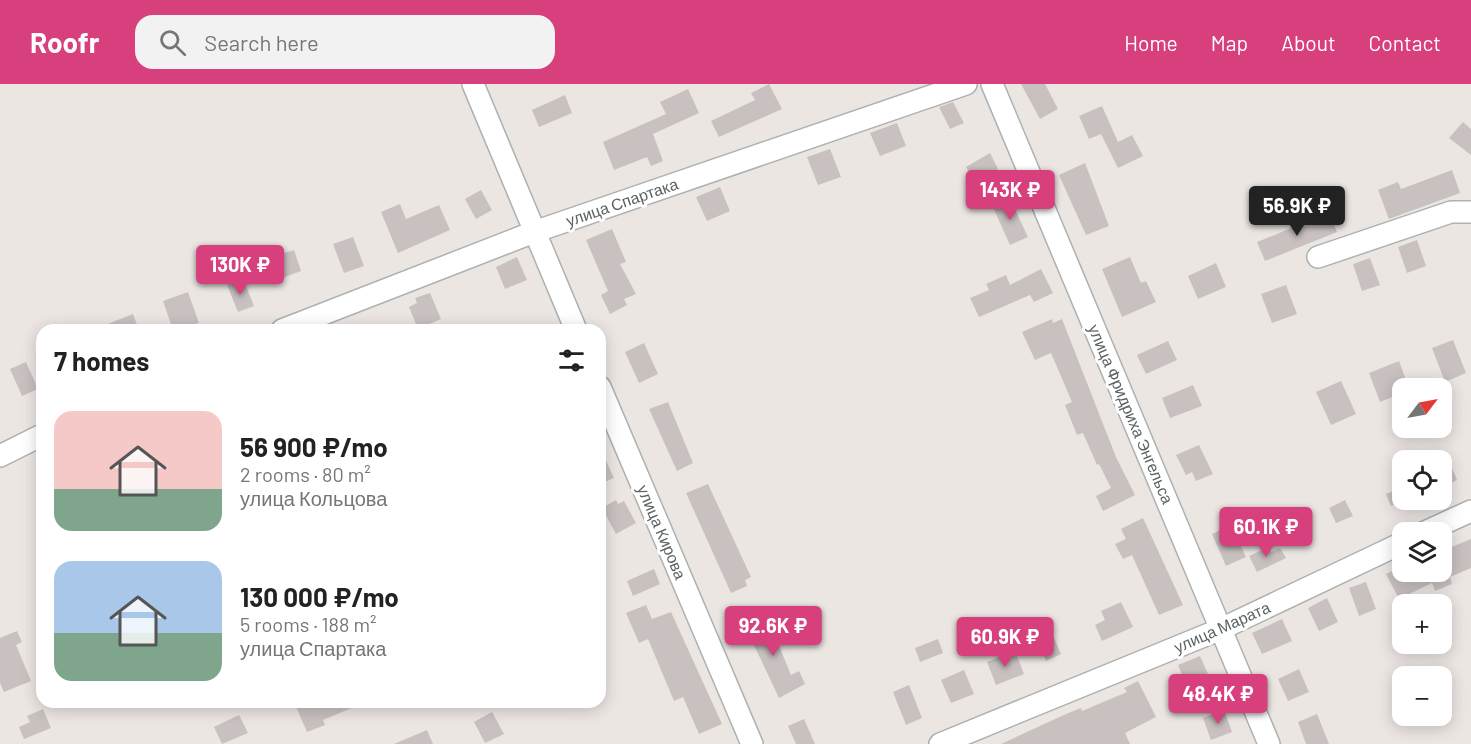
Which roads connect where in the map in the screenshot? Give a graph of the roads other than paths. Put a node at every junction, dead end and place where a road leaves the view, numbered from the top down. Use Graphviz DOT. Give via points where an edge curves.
graph roads {
  1 [pos="473,84"];
  2 [pos="966,84"];
  3 [pos="992,84"];
  4 [pos="1471,212"];
  5 [pos="534,232"];
  6 [pos="1318,257"];
  7 [pos="297,324"];
  8 [pos="573,324"];
  9 [pos="606,401"];
  10 [pos="36,438"];
  11 [pos="0,456"];
  12 [pos="1471,511"];
  13 [pos="1447,522"];
  14 [pos="1392,548"];
  15 [pos="1221,629"];
  16 [pos="752,744"];
  17 [pos="939,744"];
  18 [pos="1269,744"];
  1 -- 5 [label="street"];
  2 -- 5 [label="street, улица Спартака"];
  3 -- 15 [label="street, улица Фридриха Энгельса"];
  4 -- 6 [label="street" via="1451,212"];
  5 -- 7 [label="street, улица Спартака"];
  5 -- 8 [label="street"];
  9 -- 16 [label="street, улица Кирова"];
  10 -- 11 [label="street"];
  12 -- 13 [label="street"];
  14 -- 15 [label="street, улица Марата"];
  15 -- 17 [label="street, улица Марата"];
  15 -- 18 [label="street, улица Фридриха Энгельса"];
}
